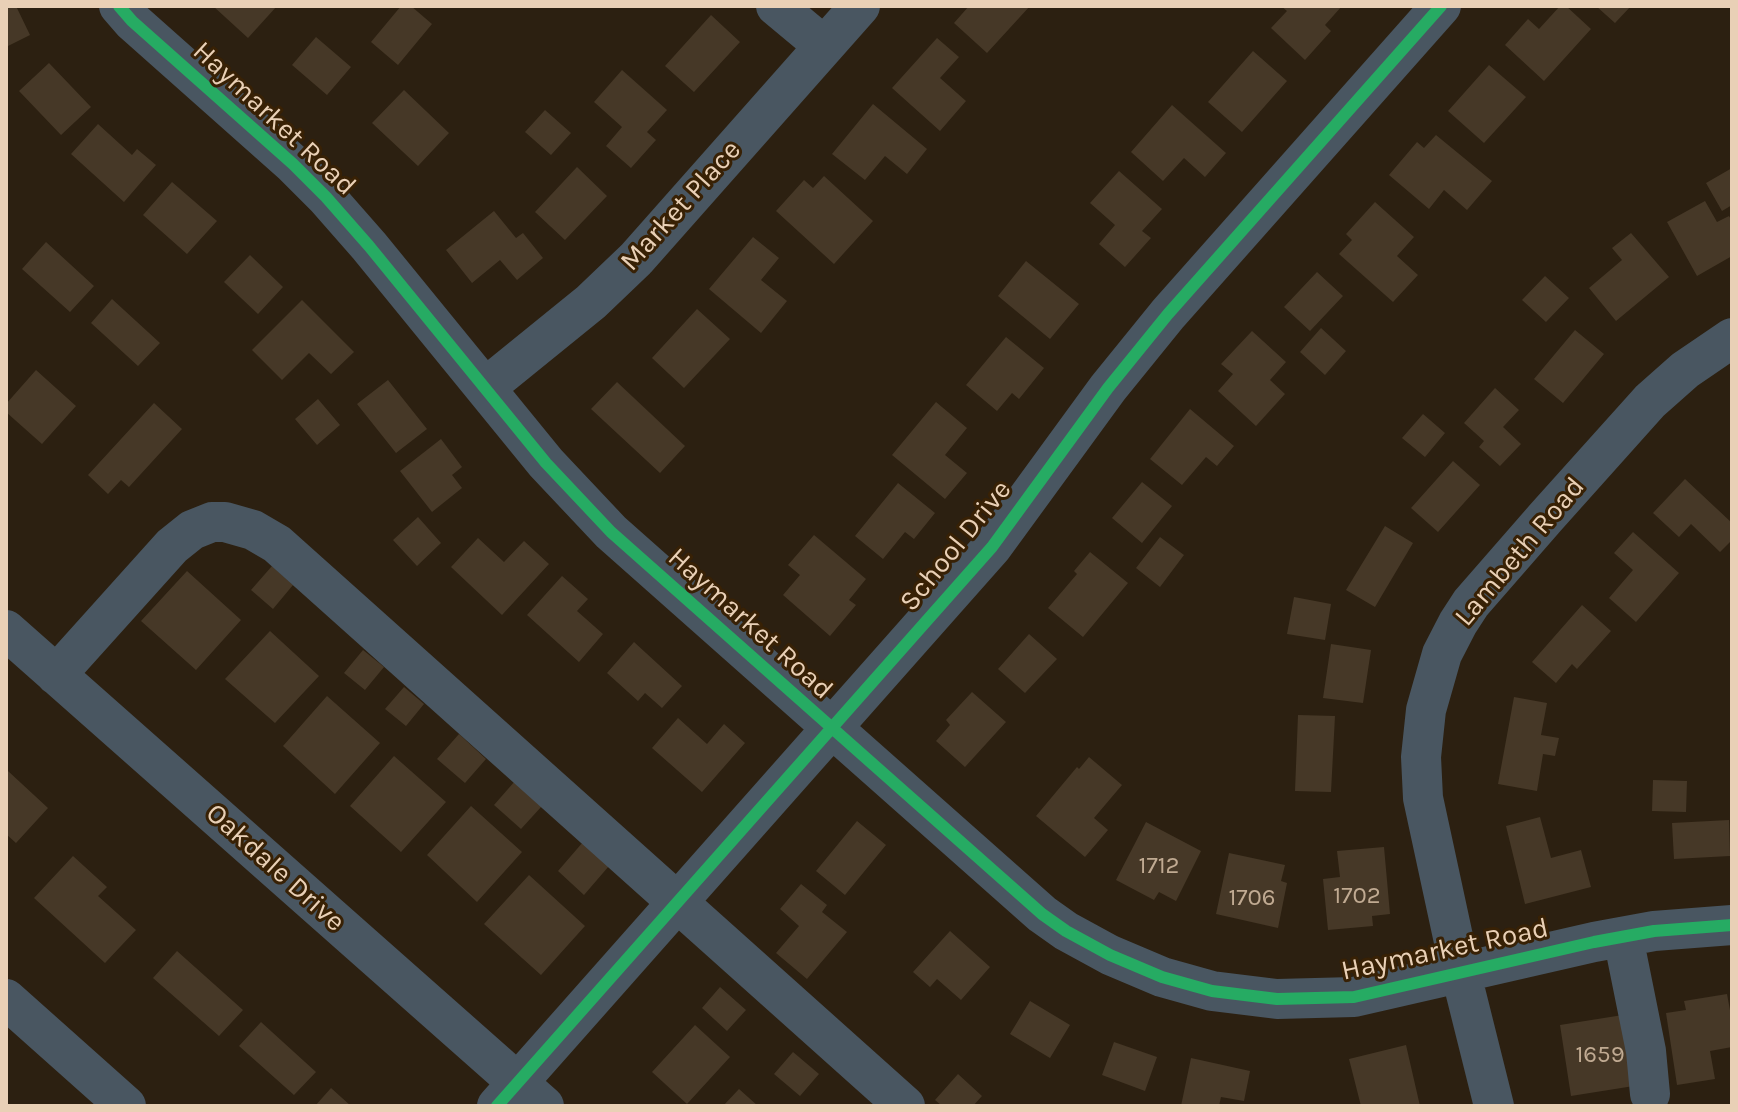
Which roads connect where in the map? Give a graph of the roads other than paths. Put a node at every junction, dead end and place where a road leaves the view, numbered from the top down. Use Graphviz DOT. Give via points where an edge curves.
graph roads {
  1 [pos="119,6"];
  2 [pos="776,6"];
  3 [pos="860,6"];
  4 [pos="1441,6"];
  5 [pos="824,46"];
  6 [pos="1732,338"];
  7 [pos="485,388"];
  8 [pos="6,630"];
  9 [pos="56,675"];
  10 [pos="832,728"];
  11 [pos="678,902"];
  12 [pos="1732,925"];
  13 [pos="1623,937"];
  14 [pos="1461,974"];
  15 [pos="6,999"];
  16 [pos="1650,1094"];
  17 [pos="520,1098"];
  18 [pos="126,1106"];
  19 [pos="905,1106"];
  20 [pos="1494,1106"];
  1 -- 7 [label="street, Haymarket Road" via="326,197"];
  2 -- 5 [label="street"];
  3 -- 5 [label="street, Market Place"];
  4 -- 10 [label="street, School Drive" via="1168,314 992,547"];
  5 -- 7 [label="street, Market Place" via="636,259"];
  6 -- 14 [label="street, Lambeth Road" via="1650,401 1471,603 1442,654 1426,710 1423,798"];
  7 -- 10 [label="street, Haymarket Road" via="611,532"];
  8 -- 9 [label="street, Oakdale Drive"];
  9 -- 11 [label="street" via="172,546 212,522 238,524 277,544"];
  9 -- 17 [label="street, Oakdale Drive" via="471,1042"];
  10 -- 11 [label="street, School Drive"];
  10 -- 14 [label="street, Haymarket Road" via="1042,914 1110,955 1162,977 1212,991 1277,999 1354,997"];
  11 -- 17 [label="street, School Drive"];
  11 -- 19 [label="street"];
  12 -- 13 [label="street, Haymarket Road"];
  13 -- 14 [label="street, Haymarket Road"];
  13 -- 16 [label="street"];
  14 -- 20 [label="street, Lambeth Road"];
  15 -- 18 [label="street"];
}
